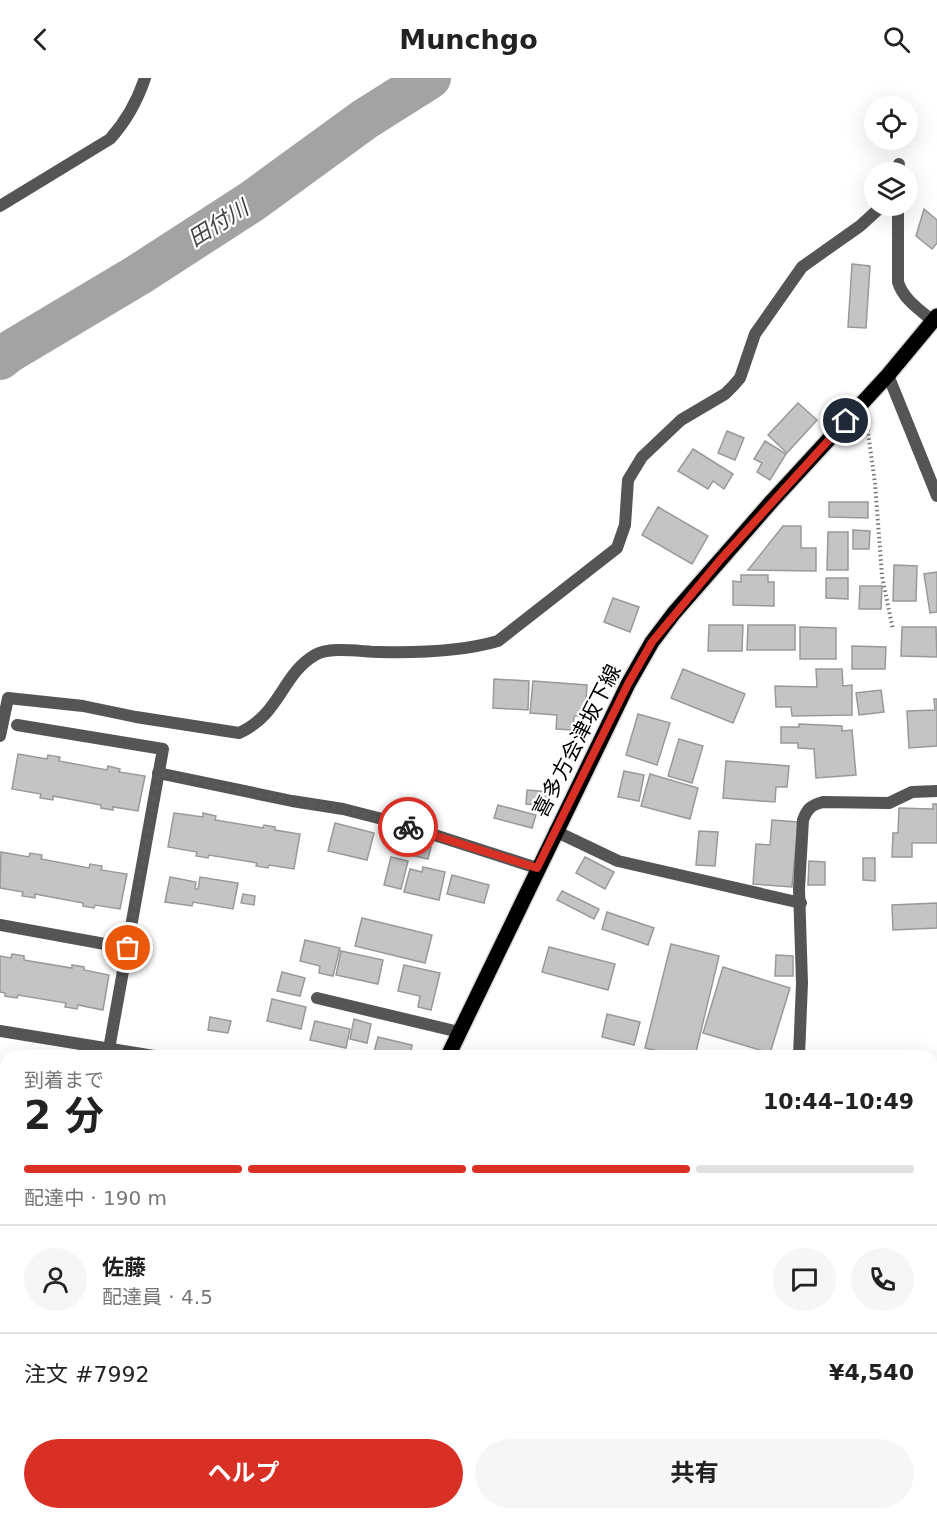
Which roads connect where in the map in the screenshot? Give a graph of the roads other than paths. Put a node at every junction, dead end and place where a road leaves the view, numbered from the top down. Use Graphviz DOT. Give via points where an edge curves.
graph roads {
  1 [pos="145,78"];
  2 [pos="0,206"];
  3 [pos="871,216"];
  4 [pos="898,216"];
  5 [pos="935,319"];
  6 [pos="888,375"];
  7 [pos="937,496"];
  8 [pos="17,725"];
  9 [pos="0,736"];
  10 [pos="158,773"];
  11 [pos="937,791"];
  12 [pos="555,831"];
  13 [pos="537,868"];
  14 [pos="801,903"];
  15 [pos="0,925"];
  16 [pos="128,948"];
  17 [pos="317,998"];
  18 [pos="0,1031"];
  19 [pos="459,1032"];
  20 [pos="109,1049"];
  21 [pos="115,1050"];
  22 [pos="451,1050"];
  23 [pos="799,1050"];
  1 -- 2 [label="street" via="134,108 110,139"];
  3 -- 9 [label="street" via="802,267 755,334 734,386 681,420 642,457 628,480 625,525 617,548 498,641 446,650 325,651 294,674 264,718 239,733 83,706 8,698"];
  4 -- 5 [label="street" via="900,289"];
  5 -- 6 [label="main road, 喜多方会津坂下線"];
  6 -- 7 [label="street"];
  6 -- 12 [label="main road, 喜多方会津坂下線" via="720,560 652,642"];
  8 -- 10 [label="street" via="163,749"];
  10 -- 13 [label="street" via="343,809"];
  10 -- 16 [label="street"];
  11 -- 14 [label="street" via="912,792 889,802 813,804 803,820"];
  12 -- 13 [label="main road, 喜多方会津坂下線"];
  12 -- 14 [label="street" via="618,861"];
  13 -- 19 [label="main road, 喜多方会津坂下線"];
  14 -- 23 [label="street"];
  15 -- 16 [label="street"];
  16 -- 20 [label="street"];
  17 -- 19 [label="street"];
  18 -- 20 [label="street"];
  19 -- 22 [label="main road, 喜多方会津坂下線"];
  20 -- 21 [label="street"];
}
